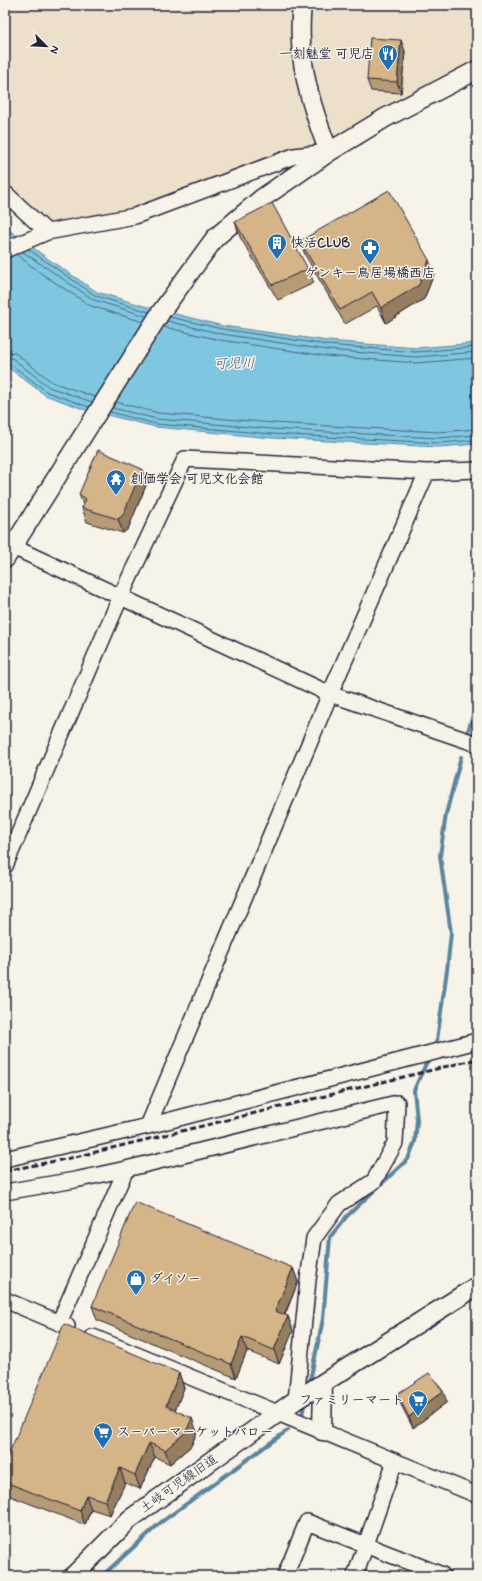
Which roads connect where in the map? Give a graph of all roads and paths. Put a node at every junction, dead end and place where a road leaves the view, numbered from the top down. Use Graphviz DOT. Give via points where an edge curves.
graph roads {
  1 [pos="302,5"];
  2 [pos="475,74"];
  3 [pos="329,152"];
  4 [pos="5,193"];
  5 [pos="47,232"];
  6 [pos="12,247"];
  7 [pos="477,470"];
  8 [pos="427,472"];
  9 [pos="8,549"];
  10 [pos="120,598"];
  11 [pos="330,694"];
  12 [pos="477,744"];
  13 [pos="5,866"];
  14 [pos="477,1041"];
  15 [pos="148,1126"];
  16 [pos="5,1159"];
  17 [pos="126,1169"];
  18 [pos="5,1192"];
  19 [pos="477,1286"];
  20 [pos="5,1300"];
  21 [pos="59,1323"];
  22 [pos="320,1385"];
  23 [pos="296,1400"];
  24 [pos="278,1413"];
  25 [pos="322,1431"];
  26 [pos="395,1462"];
  27 [pos="477,1495"];
  28 [pos="366,1545"];
  29 [pos="72,1576"];
  30 [pos="285,1576"];
  31 [pos="355,1576"];
  32 [pos="442,1576"];
  1 -- 3 [label="street" via="301,52 307,91"];
  2 -- 3 [label="street" via="385,118"];
  3 -- 5 [label="street" via="294,156 135,216"];
  3 -- 9 [label="street" via="261,199 215,238 161,312"];
  4 -- 5 [label="street"];
  5 -- 6 [label="street"];
  7 -- 8 [label="street"];
  8 -- 10 [label="street" via="185,459"];
  8 -- 11 [label="street"];
  9 -- 10 [label="street"];
  10 -- 11 [label="street"];
  10 -- 13 [label="street"];
  11 -- 12 [label="street"];
  11 -- 15 [label="street"];
  14 -- 15 [label="street"];
  15 -- 16 [label="street"];
  17 -- 18 [label="street"];
  17 -- 21 [label="street"];
  17 -- 23 [label="street" via="397,1102 395,1143 374,1181 339,1204 314,1238"];
  19 -- 22 [label="street, 土岐可児線旧道"];
  20 -- 21 [label="street"];
  21 -- 24 [label="street"];
  22 -- 23 [label="street, 土岐可児線旧道"];
  22 -- 25 [label="street"];
  23 -- 24 [label="street, 土岐可児線旧道"];
  24 -- 25 [label="street"];
  24 -- 29 [label="street, 土岐可児線旧道" via="130,1519"];
  25 -- 26 [label="street"];
  26 -- 27 [label="street"];
  26 -- 28 [label="street"];
  28 -- 30 [label="street" via="307,1522"];
  28 -- 31 [label="street"];
  28 -- 32 [label="street"];
}
